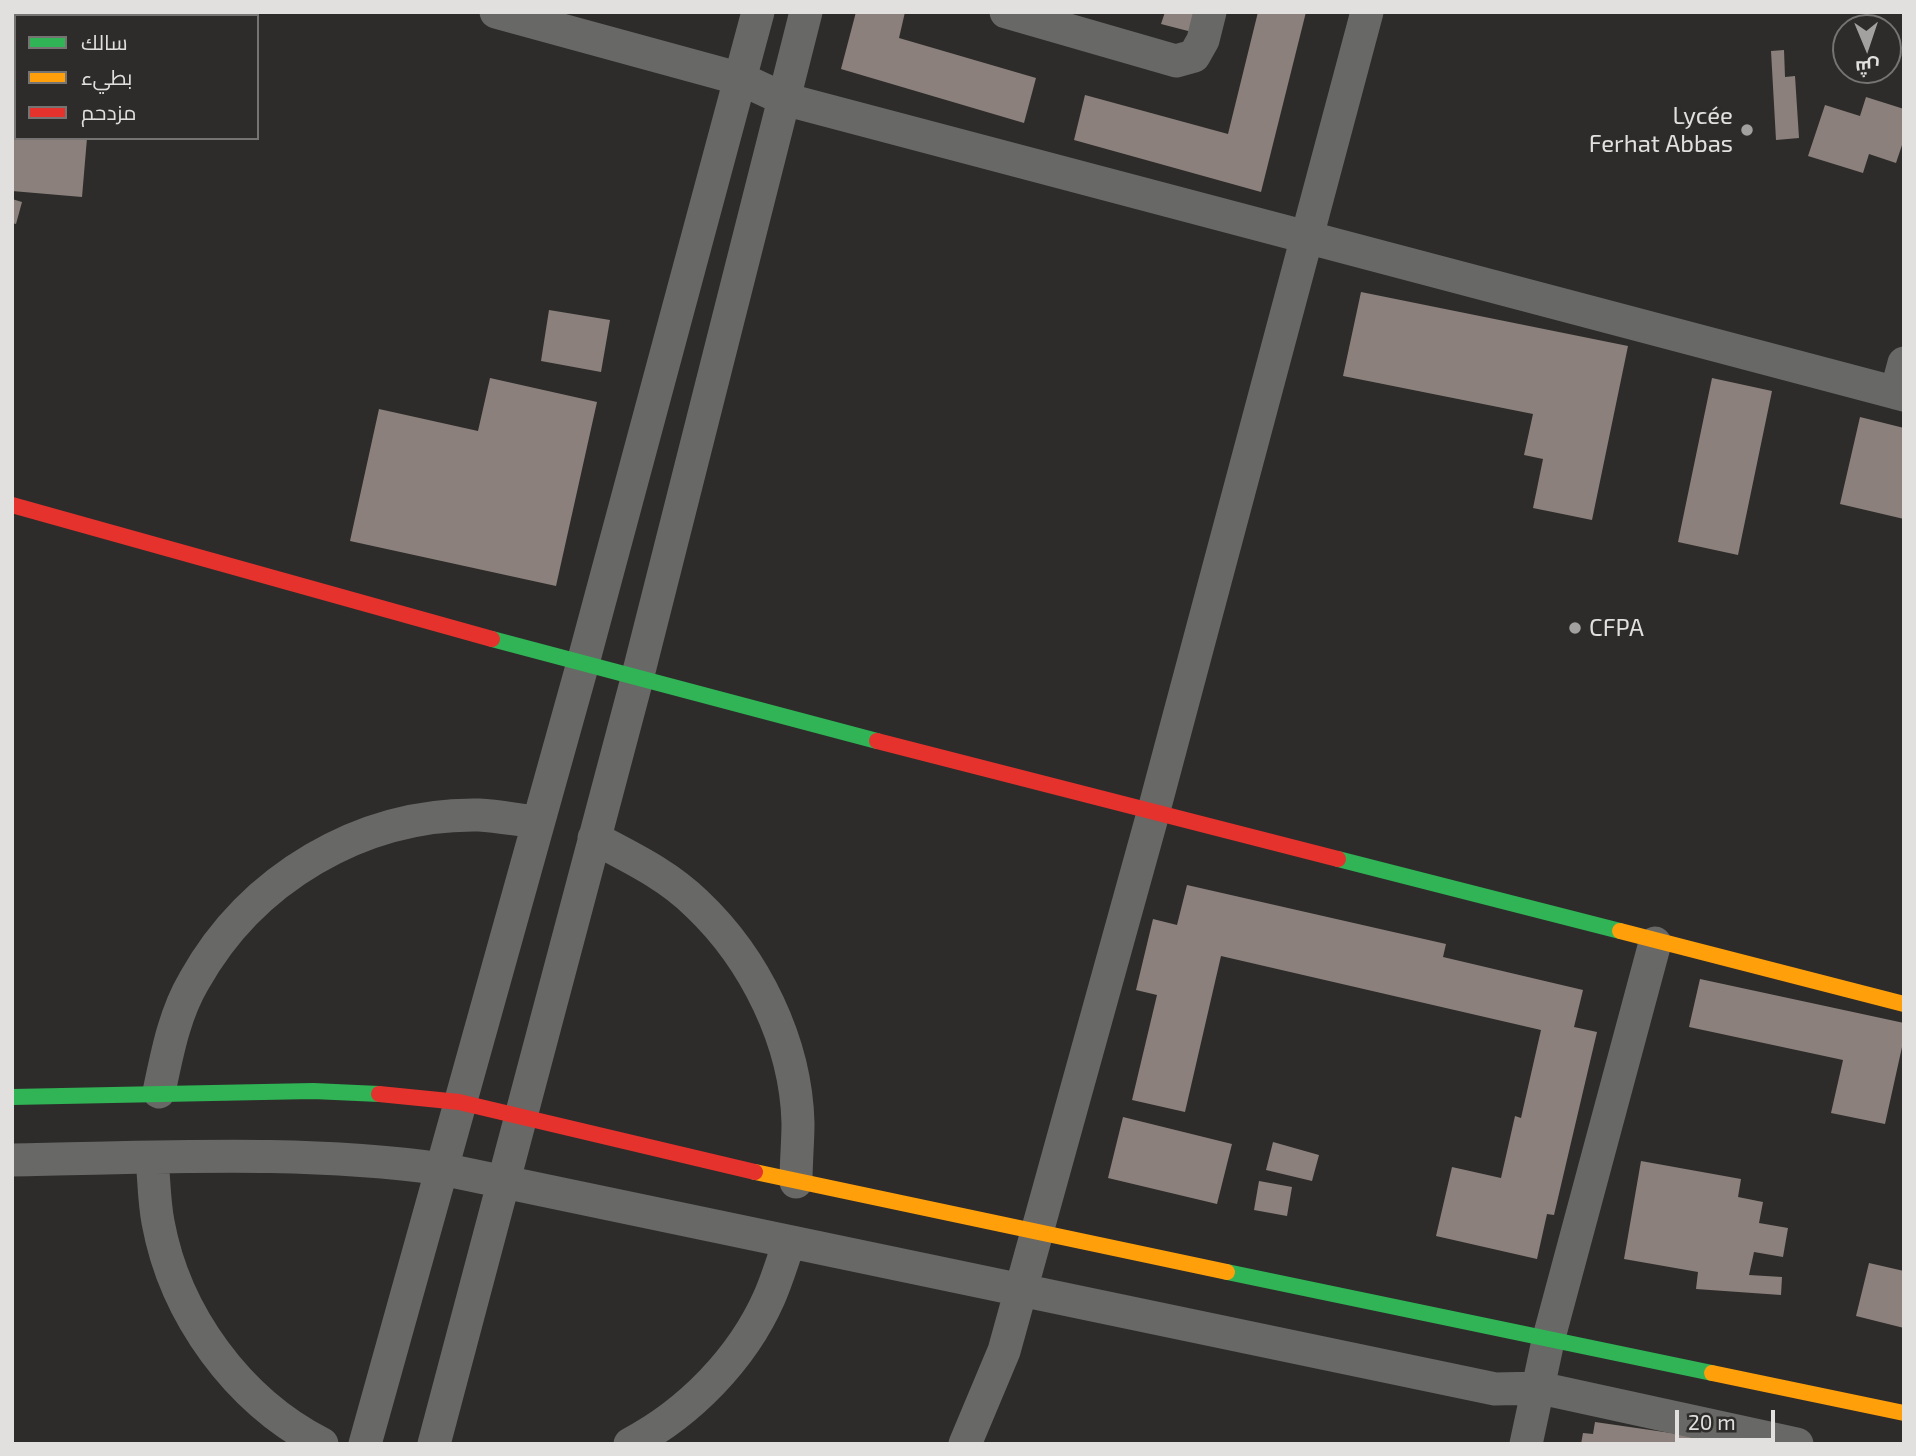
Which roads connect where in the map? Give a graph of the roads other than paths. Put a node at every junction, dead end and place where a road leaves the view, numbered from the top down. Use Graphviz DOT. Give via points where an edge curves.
graph roads {
  1 [pos="496,12"];
  2 [pos="758,12"];
  3 [pos="806,12"];
  4 [pos="1006,12"];
  5 [pos="1210,12"];
  6 [pos="1367,12"];
  7 [pos="741,79"];
  8 [pos="784,99"];
  9 [pos="1308,240"];
  10 [pos="1901,384"];
  11 [pos="13,508"];
  12 [pos="583,663"];
  13 [pos="637,679"];
  14 [pos="1154,810"];
  15 [pos="537,822"];
  16 [pos="594,838"];
  17 [pos="1655,943"];
  18 [pos="1904,1004"];
  19 [pos="159,1092"];
  20 [pos="12,1097"];
  21 [pos="459,1102"];
  22 [pos="523,1116"];
  23 [pos="152,1158"];
  24 [pos="12,1160"];
  25 [pos="442,1169"];
  26 [pos="503,1182"];
  27 [pos="796,1182"];
  28 [pos="1036,1232"];
  29 [pos="789,1242"];
  30 [pos="1020,1290"];
  31 [pos="1548,1341"];
  32 [pos="1540,1388"];
  33 [pos="1904,1413"];
  34 [pos="322,1444"];
  35 [pos="365,1444"];
  36 [pos="434,1444"];
  37 [pos="630,1444"];
  38 [pos="965,1444"];
  39 [pos="1526,1444"];
  40 [pos="1797,1444"];
  1 -- 7 [label="street"];
  2 -- 7 [label="street"];
  3 -- 8 [label="street"];
  4 -- 5 [label="street" via="1176,61 1194,57"];
  6 -- 9 [label="street"];
  7 -- 8 [label="street"];
  7 -- 12 [label="street"];
  8 -- 9 [label="street"];
  8 -- 13 [label="street"];
  9 -- 10 [label="street"];
  9 -- 14 [label="street"];
  11 -- 12 [label="street"];
  12 -- 13 [label="street"];
  12 -- 15 [label="street"];
  13 -- 14 [label="street"];
  13 -- 16 [label="street"];
  14 -- 17 [label="street"];
  14 -- 28 [label="street"];
  15 -- 19 [label="street" via="479,815 421,819 365,834 312,858 274,885 225,934 193,982 171,1036"];
  15 -- 21 [label="street"];
  16 -- 22 [label="street"];
  16 -- 27 [label="street" via="648,866 697,903 750,971 768,1002 789,1060 798,1121"];
  17 -- 18 [label="street"];
  17 -- 31 [label="street"];
  19 -- 20 [label="street"];
  19 -- 21 [label="street" via="313,1091"];
  21 -- 22 [label="street"];
  21 -- 25 [label="street"];
  22 -- 26 [label="street"];
  22 -- 27 [label="street"];
  23 -- 24 [label="street"];
  23 -- 25 [label="street" via="380,1160"];
  23 -- 34 [label="street" via="162,1235 177,1285 208,1343 250,1393"];
  25 -- 26 [label="street"];
  25 -- 35 [label="street"];
  26 -- 29 [label="street"];
  26 -- 36 [label="street"];
  27 -- 28 [label="street"];
  28 -- 30 [label="street"];
  28 -- 31 [label="street"];
  29 -- 30 [label="street"];
  29 -- 37 [label="street" via="769,1299 738,1350 699,1395 653,1432"];
  30 -- 32 [label="street" via="1495,1389"];
  30 -- 38 [label="street" via="1004,1351"];
  31 -- 32 [label="street"];
  31 -- 33 [label="street"];
  32 -- 39 [label="street"];
  32 -- 40 [label="street"];
}
